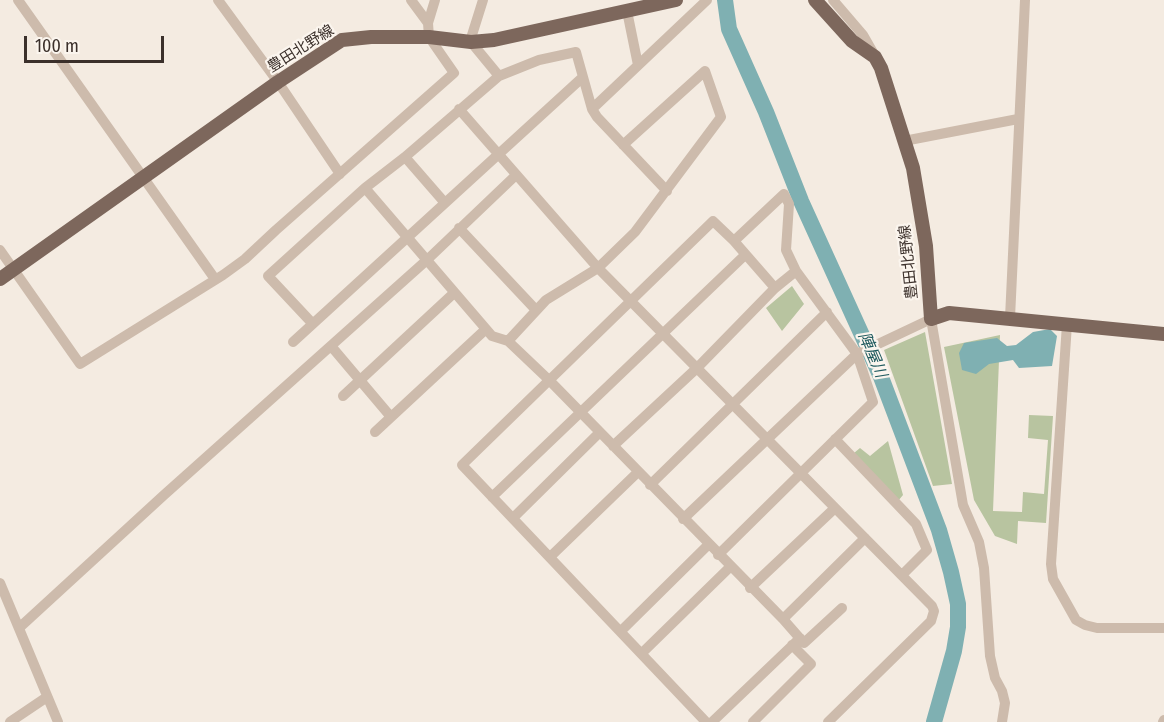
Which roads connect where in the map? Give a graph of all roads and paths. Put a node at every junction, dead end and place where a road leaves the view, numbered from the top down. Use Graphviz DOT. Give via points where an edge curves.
graph roads {
  1 [pos="18,0"];
  2 [pos="218,0"];
  3 [pos="411,0"];
  4 [pos="435,0"];
  5 [pos="483,0"];
  6 [pos="676,0"];
  7 [pos="707,0"];
  8 [pos="815,0"];
  9 [pos="833,0"];
  10 [pos="1025,0"];
  11 [pos="627,11"];
  12 [pos="428,30"];
  13 [pos="471,39"];
  14 [pos="875,57"];
  15 [pos="638,65"];
  16 [pos="499,75"];
  17 [pos="583,77"];
  18 [pos="278,82"];
  19 [pos="592,109"];
  20 [pos="459,110"];
  21 [pos="1018,119"];
  22 [pos="904,141"];
  23 [pos="623,145"];
  24 [pos="498,155"];
  25 [pos="405,157"];
  26 [pos="340,174"];
  27 [pos="515,176"];
  28 [pos="142,178"];
  29 [pos="365,188"];
  30 [pos="667,190"];
  31 [pos="446,203"];
  32 [pos="459,228"];
  33 [pos="407,237"];
  34 [pos="734,241"];
  35 [pos="0,250"];
  36 [pos="746,255"];
  37 [pos="428,259"];
  38 [pos="598,268"];
  39 [pos="13,269"];
  40 [pos="796,271"];
  41 [pos="0,279"];
  42 [pos="215,279"];
  43 [pos="775,288"];
  44 [pos="454,293"];
  45 [pos="631,301"];
  46 [pos="536,310"];
  47 [pos="827,312"];
  48 [pos="1010,318"];
  49 [pos="931,319"];
  50 [pos="312,323"];
  51 [pos="1067,324"];
  52 [pos="486,329"];
  53 [pos="663,333"];
  54 [pos="1164,334"];
  55 [pos="508,341"];
  56 [pos="293,342"];
  57 [pos="331,346"];
  58 [pos="860,352"];
  59 [pos="697,368"];
  60 [pos="549,380"];
  61 [pos="360,381"];
  62 [pos="343,396"];
  63 [pos="733,404"];
  64 [pos="580,413"];
  65 [pos="391,417"];
  66 [pos="375,432"];
  67 [pos="600,432"];
  68 [pos="767,439"];
  69 [pos="835,439"];
  70 [pos="613,446"];
  71 [pos="638,472"];
  72 [pos="801,473"];
  73 [pos="650,485"];
  74 [pos="492,496"];
  75 [pos="835,508"];
  76 [pos="513,518"];
  77 [pos="683,519"];
  78 [pos="866,538"];
  79 [pos="708,545"];
  80 [pos="718,555"];
  81 [pos="550,557"];
  82 [pos="730,567"];
  83 [pos="902,575"];
  84 [pos="0,583"];
  85 [pos="750,588"];
  86 [pos="842,608"];
  87 [pos="783,619"];
  88 [pos="19,628"];
  89 [pos="1164,628"];
  90 [pos="621,631"];
  91 [pos="796,641"];
  92 [pos="642,653"];
  93 [pos="47,697"];
  94 [pos="10,722"];
  95 [pos="58,722"];
  96 [pos="706,722"];
  97 [pos="712,722"];
  98 [pos="753,722"];
  99 [pos="828,722"];
  100 [pos="1002,722"];
  1 -- 28 [label="street"];
  2 -- 18 [label="street"];
  3 -- 12 [label="street"];
  4 -- 12 [label="street"];
  5 -- 13 [label="street"];
  6 -- 11 [label="main road, 豊田北野線"];
  7 -- 15 [label="street"];
  8 -- 14 [label="main road" via="852,41"];
  9 -- 14 [label="street" via="863,35"];
  10 -- 21 [label="street"];
  11 -- 13 [label="main road, 豊田北野線" via="494,40"];
  11 -- 15 [label="street"];
  12 -- 13 [label="main road, 豊田北野線"];
  12 -- 18 [label="main road, 豊田北野線" via="342,40"];
  12 -- 26 [label="street" via="454,73"];
  13 -- 16 [label="street"];
  14 -- 22 [label="main road, 豊田北野線"];
  15 -- 19 [label="street"];
  16 -- 17 [label="street" via="576,52"];
  16 -- 20 [label="street"];
  17 -- 19 [label="street"];
  17 -- 24 [label="street"];
  18 -- 26 [label="street"];
  18 -- 28 [label="main road, 豊田北野線"];
  19 -- 23 [label="street"];
  20 -- 24 [label="street"];
  20 -- 25 [label="street"];
  21 -- 22 [label="street"];
  21 -- 48 [label="street"];
  22 -- 49 [label="main road, 豊田北野線" via="920,200"];
  23 -- 30 [label="street"];
  23 -- 30 [label="street" via="705,71 721,117"];
  24 -- 27 [label="street"];
  24 -- 31 [label="street"];
  25 -- 29 [label="street"];
  25 -- 31 [label="street"];
  26 -- 42 [label="street" via="245,259"];
  27 -- 32 [label="street"];
  27 -- 38 [label="street"];
  28 -- 39 [label="main road, 豊田北野線"];
  28 -- 42 [label="street"];
  29 -- 33 [label="street"];
  29 -- 50 [label="street" via="268,276"];
  30 -- 38 [label="street" via="635,232"];
  31 -- 33 [label="street"];
  32 -- 37 [label="street"];
  32 -- 46 [label="street"];
  33 -- 37 [label="street"];
  33 -- 50 [label="street"];
  34 -- 36 [label="street"];
  34 -- 40 [label="street" via="784,194 789,204 786,249"];
  34 -- 45 [label="street" via="713,221"];
  35 -- 39 [label="street"];
  36 -- 43 [label="street"];
  36 -- 53 [label="street"];
  37 -- 44 [label="street"];
  37 -- 57 [label="street"];
  38 -- 45 [label="street"];
  38 -- 46 [label="street"];
  39 -- 41 [label="main road, 豊田北野線"];
  39 -- 42 [label="street" via="80,364"];
  40 -- 43 [label="street"];
  40 -- 47 [label="street"];
  43 -- 59 [label="street"];
  44 -- 52 [label="street"];
  44 -- 61 [label="street"];
  45 -- 53 [label="street"];
  45 -- 60 [label="street"];
  46 -- 55 [label="street"];
  47 -- 58 [label="street"];
  47 -- 63 [label="street"];
  48 -- 49 [label="main road" via="949,313"];
  48 -- 51 [label="main road"];
  49 -- 58 [label="street"];
  49 -- 100 [label="street" via="963,505 979,542 984,568 990,656 1005,703"];
  50 -- 56 [label="street"];
  51 -- 54 [label="main road"];
  51 -- 89 [label="street" via="1053,579 1076,620 1085,626"];
  52 -- 55 [label="street" via="492,336"];
  52 -- 65 [label="street"];
  53 -- 59 [label="street"];
  53 -- 64 [label="street"];
  55 -- 60 [label="street"];
  57 -- 61 [label="street"];
  57 -- 88 [label="street"];
  58 -- 68 [label="street"];
  58 -- 69 [label="street" via="873,402"];
  59 -- 63 [label="street"];
  59 -- 70 [label="street"];
  60 -- 64 [label="street"];
  60 -- 74 [label="street" via="462,465"];
  61 -- 62 [label="street"];
  61 -- 65 [label="street"];
  63 -- 68 [label="street"];
  63 -- 73 [label="street"];
  64 -- 67 [label="street"];
  64 -- 74 [label="street"];
  65 -- 66 [label="street"];
  67 -- 70 [label="street"];
  67 -- 76 [label="street"];
  68 -- 72 [label="street"];
  68 -- 77 [label="street"];
  69 -- 72 [label="street"];
  69 -- 83 [label="street" via="916,524 927,550"];
  70 -- 71 [label="street"];
  71 -- 73 [label="street"];
  71 -- 81 [label="street"];
  72 -- 75 [label="street"];
  72 -- 80 [label="street"];
  73 -- 77 [label="street"];
  74 -- 76 [label="street"];
  75 -- 78 [label="street"];
  75 -- 85 [label="street"];
  76 -- 81 [label="street"];
  77 -- 79 [label="street"];
  78 -- 83 [label="street"];
  78 -- 87 [label="street"];
  79 -- 80 [label="street"];
  79 -- 90 [label="street"];
  80 -- 82 [label="street"];
  81 -- 90 [label="street"];
  82 -- 85 [label="street"];
  82 -- 92 [label="street"];
  83 -- 99 [label="street" via="932,606 931,621"];
  84 -- 88 [label="street"];
  85 -- 87 [label="street"];
  86 -- 91 [label="street" via="804,643"];
  87 -- 91 [label="street"];
  88 -- 93 [label="street"];
  90 -- 92 [label="street"];
  91 -- 97 [label="street"];
  91 -- 98 [label="street" via="811,664"];
  92 -- 96 [label="street"];
  93 -- 94 [label="street"];
  93 -- 95 [label="street"];
}
